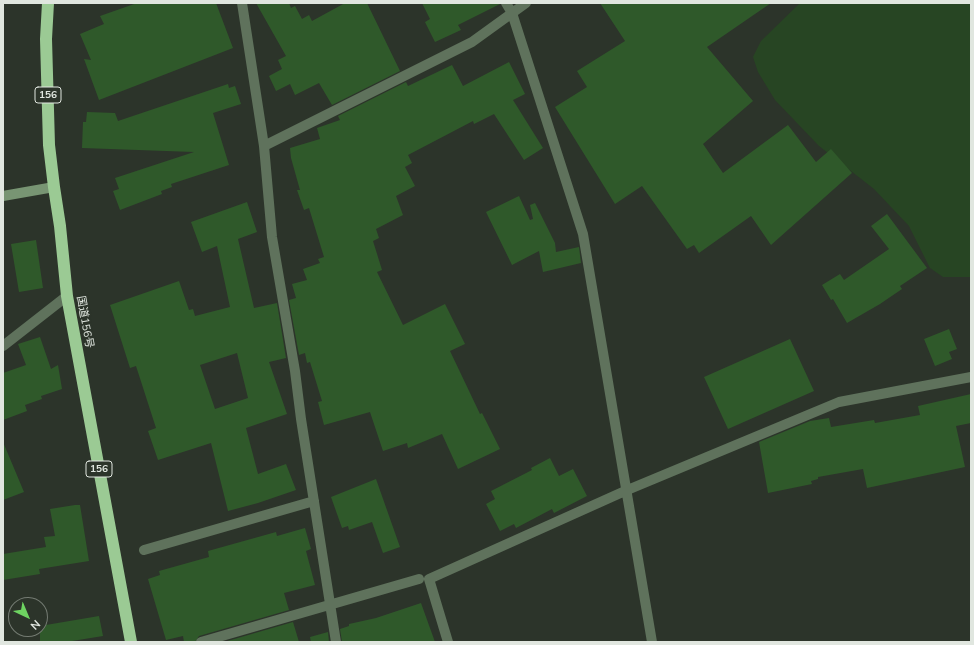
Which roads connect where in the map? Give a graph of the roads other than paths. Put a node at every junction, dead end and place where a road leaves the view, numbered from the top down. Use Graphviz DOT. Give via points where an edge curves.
graph roads {
  1 [pos="48,3"];
  2 [pos="242,3"];
  3 [pos="506,3"];
  4 [pos="526,3"];
  5 [pos="512,12"];
  6 [pos="264,146"];
  7 [pos="54,187"];
  8 [pos="3,196"];
  9 [pos="67,296"];
  10 [pos="3,346"];
  11 [pos="971,377"];
  12 [pos="625,491"];
  13 [pos="314,501"];
  14 [pos="144,550"];
  15 [pos="419,578"];
  16 [pos="330,605"];
  17 [pos="131,642"];
  18 [pos="201,642"];
  19 [pos="336,642"];
  20 [pos="448,642"];
  21 [pos="652,642"];
  1 -- 7 [label="highway, 国道156号 / 156" via="46,39 49,145"];
  2 -- 6 [label="street"];
  3 -- 5 [label="street"];
  4 -- 5 [label="street"];
  5 -- 6 [label="street" via="472,42"];
  5 -- 12 [label="street" via="582,234"];
  6 -- 13 [label="street" via="272,237"];
  7 -- 8 [label="street"];
  7 -- 9 [label="highway, 国道156号 / 156"];
  9 -- 10 [label="street"];
  9 -- 17 [label="highway, 国道156号 / 156"];
  11 -- 12 [label="street" via="839,402"];
  12 -- 20 [label="street" via="429,579"];
  12 -- 21 [label="street"];
  13 -- 14 [label="street"];
  13 -- 16 [label="street"];
  15 -- 16 [label="street"];
  16 -- 18 [label="street"];
  16 -- 19 [label="street"];
}
